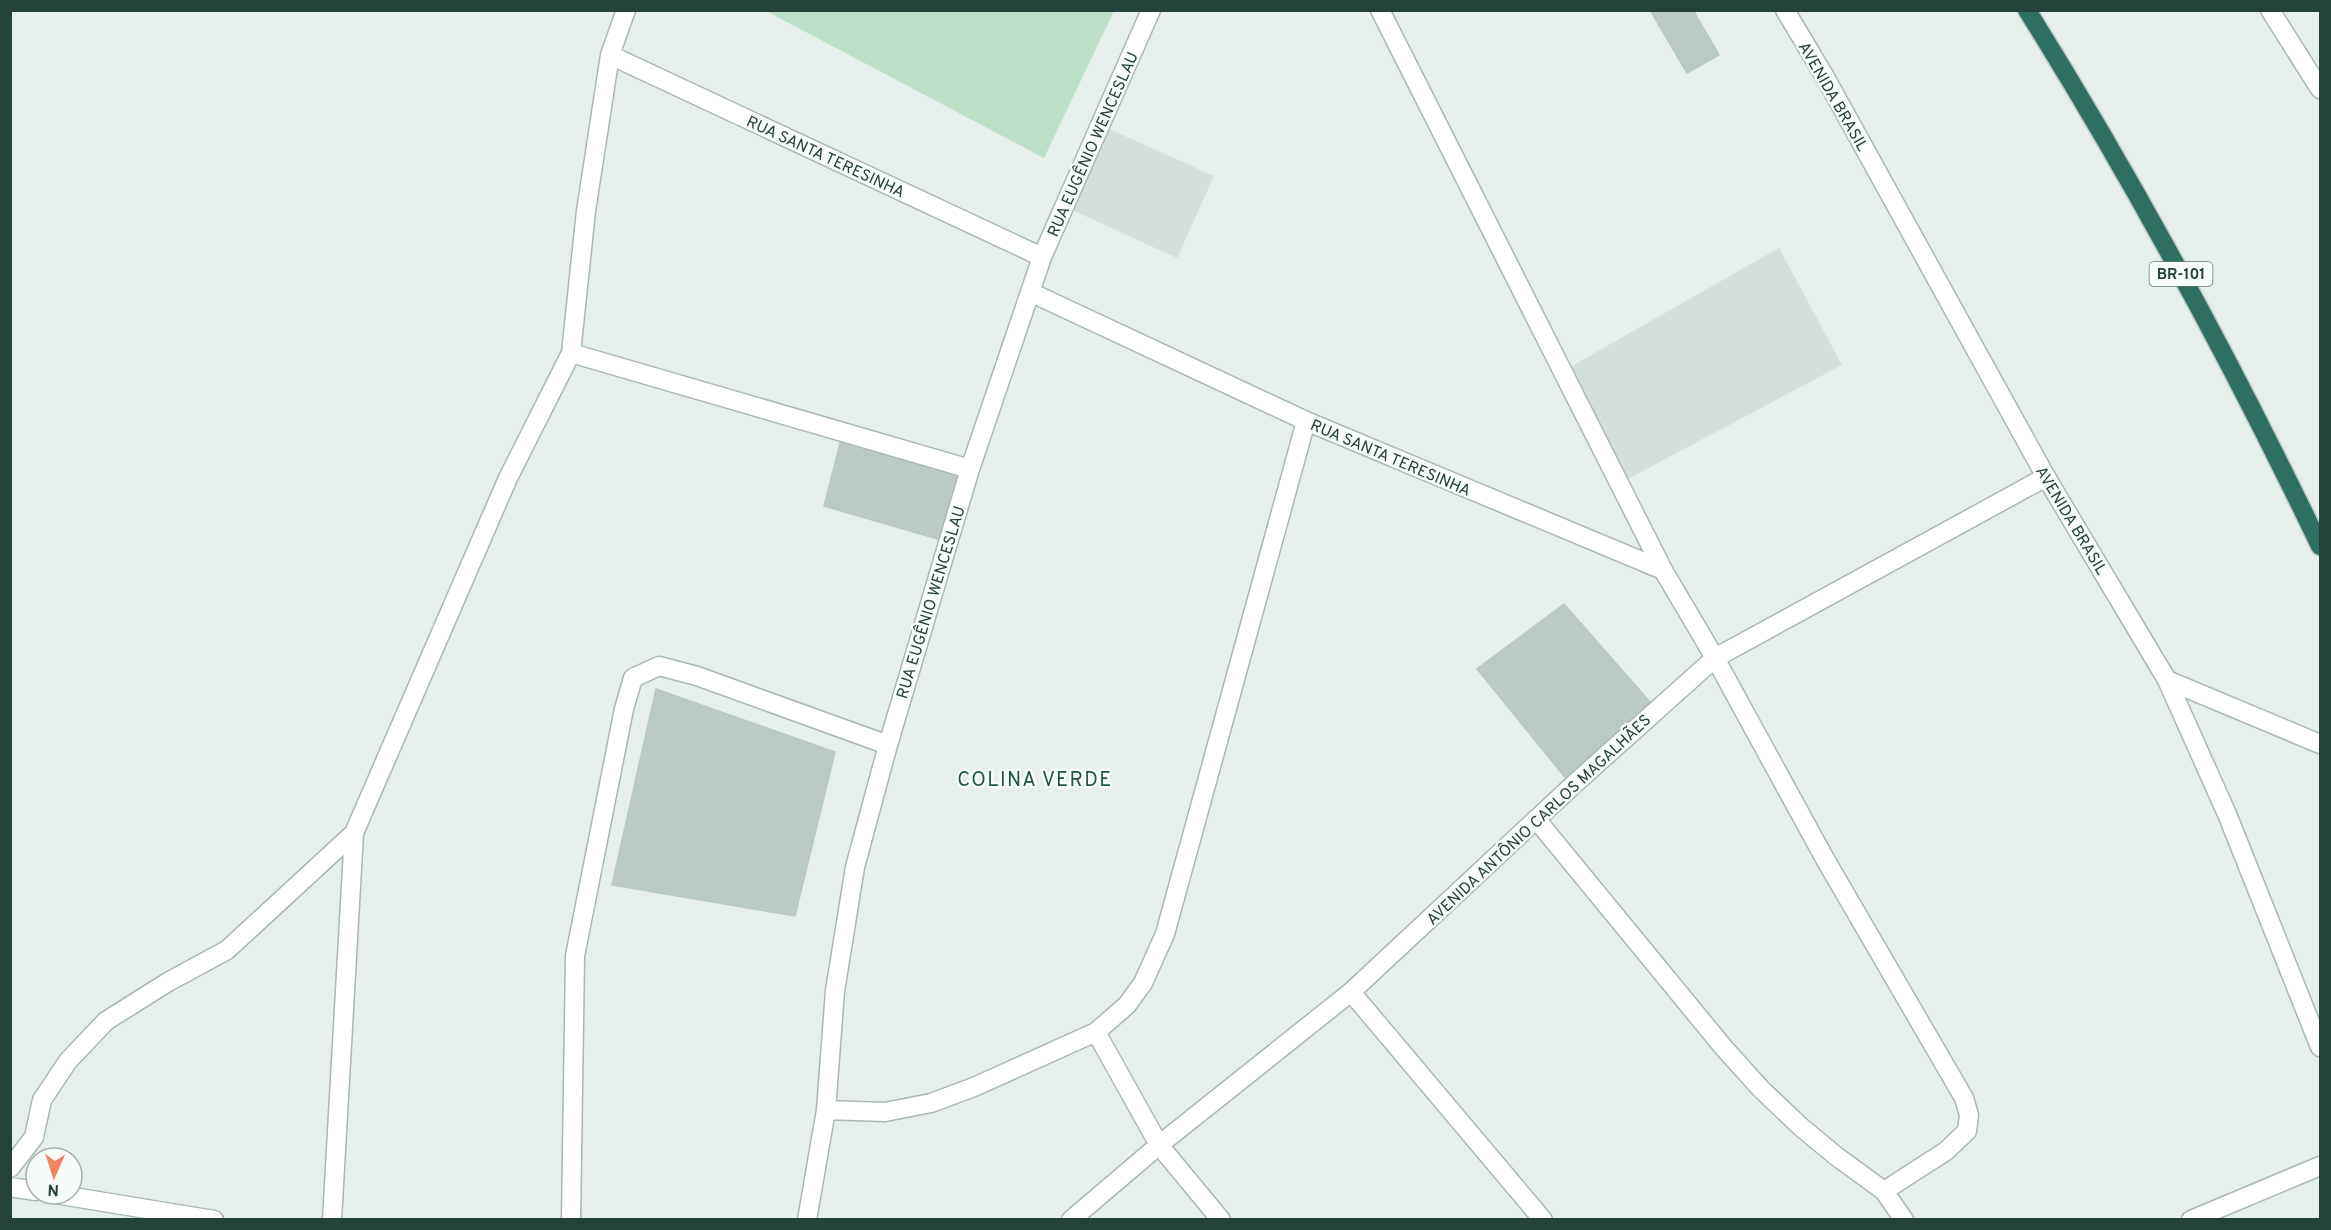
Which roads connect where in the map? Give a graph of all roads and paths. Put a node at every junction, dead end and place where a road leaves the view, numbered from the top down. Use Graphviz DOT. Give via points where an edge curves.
graph roads {
  1 [pos="626,10"];
  2 [pos="1151,10"];
  3 [pos="1380,10"];
  4 [pos="1785,10"];
  5 [pos="2027,10"];
  6 [pos="2270,10"];
  7 [pos="610,55"];
  8 [pos="2320,89"];
  9 [pos="1042,257"];
  10 [pos="1030,292"];
  11 [pos="571,353"];
  12 [pos="1306,421"];
  13 [pos="970,469"];
  14 [pos="2046,477"];
  15 [pos="2320,546"];
  16 [pos="1663,570"];
  17 [pos="1715,658"];
  18 [pos="2167,680"];
  19 [pos="2320,744"];
  20 [pos="888,745"];
  21 [pos="1536,819"];
  22 [pos="354,833"];
  23 [pos="1351,992"];
  24 [pos="1096,1032"];
  25 [pos="2320,1047"];
  26 [pos="826,1110"];
  27 [pos="1159,1145"];
  28 [pos="2320,1166"];
  29 [pos="10,1168"];
  30 [pos="1884,1191"];
  31 [pos="84,1199"];
  32 [pos="214,1220"];
  33 [pos="332,1220"];
  34 [pos="571,1220"];
  35 [pos="807,1220"];
  36 [pos="1071,1220"];
  37 [pos="1221,1220"];
  38 [pos="1543,1220"];
  39 [pos="1904,1220"];
  40 [pos="2191,1220"];
  1 -- 7 [label="street"];
  2 -- 9 [label="street, RUA EUGÊNIO WENCESLAU"];
  3 -- 16 [label="street"];
  4 -- 14 [label="street, AVENIDA BRASIL" via="1826,77"];
  5 -- 15 [label="highway, BR-101" via="2093,116 2192,294"];
  6 -- 8 [label="street"];
  7 -- 9 [label="street, RUA SANTA TERESINHA"];
  7 -- 11 [label="street" via="586,211"];
  9 -- 10 [label="street, RUA EUGÊNIO WENCESLAU"];
  10 -- 12 [label="street, RUA SANTA TERESINHA"];
  10 -- 13 [label="street, RUA EUGÊNIO WENCESLAU"];
  11 -- 13 [label="street"];
  11 -- 22 [label="street" via="508,478"];
  12 -- 16 [label="street, RUA SANTA TERESINHA"];
  12 -- 24 [label="street" via="1165,934 1138,990"];
  13 -- 20 [label="street, RUA EUGÊNIO WENCESLAU"];
  14 -- 17 [label="street, AVENIDA ANTÔNIO CARLOS MAGALHÃES"];
  14 -- 18 [label="street, AVENIDA BRASIL"];
  16 -- 17 [label="street"];
  17 -- 21 [label="street, AVENIDA ANTÔNIO CARLOS MAGALHÃES"];
  17 -- 30 [label="street" via="1825,859 1964,1098 1969,1115 1967,1131 1946,1151"];
  18 -- 19 [label="street"];
  18 -- 25 [label="street, AVENIDA BRASIL" via="2227,814"];
  20 -- 26 [label="street, RUA EUGÊNIO WENCESLAU" via="855,867 835,991"];
  20 -- 34 [label="street" via="659,666 633,678 575,956"];
  21 -- 23 [label="street, AVENIDA ANTÔNIO CARLOS MAGALHÃES"];
  21 -- 30 [label="street" via="1761,1089 1810,1135"];
  22 -- 29 [label="street" via="227,950 106,1021 68,1061 42,1100 34,1137"];
  22 -- 33 [label="street"];
  23 -- 27 [label="street, AVENIDA ANTÔNIO CARLOS MAGALHÃES"];
  23 -- 38 [label="street"];
  24 -- 26 [label="street" via="931,1103 885,1112"];
  24 -- 27 [label="street"];
  26 -- 35 [label="street, RUA EUGÊNIO WENCESLAU"];
  27 -- 36 [label="street, AVENIDA ANTÔNIO CARLOS MAGALHÃES"];
  27 -- 37 [label="street"];
  28 -- 40 [label="street"];
  30 -- 39 [label="street"];
  31 -- 32 [label="street"];
}
